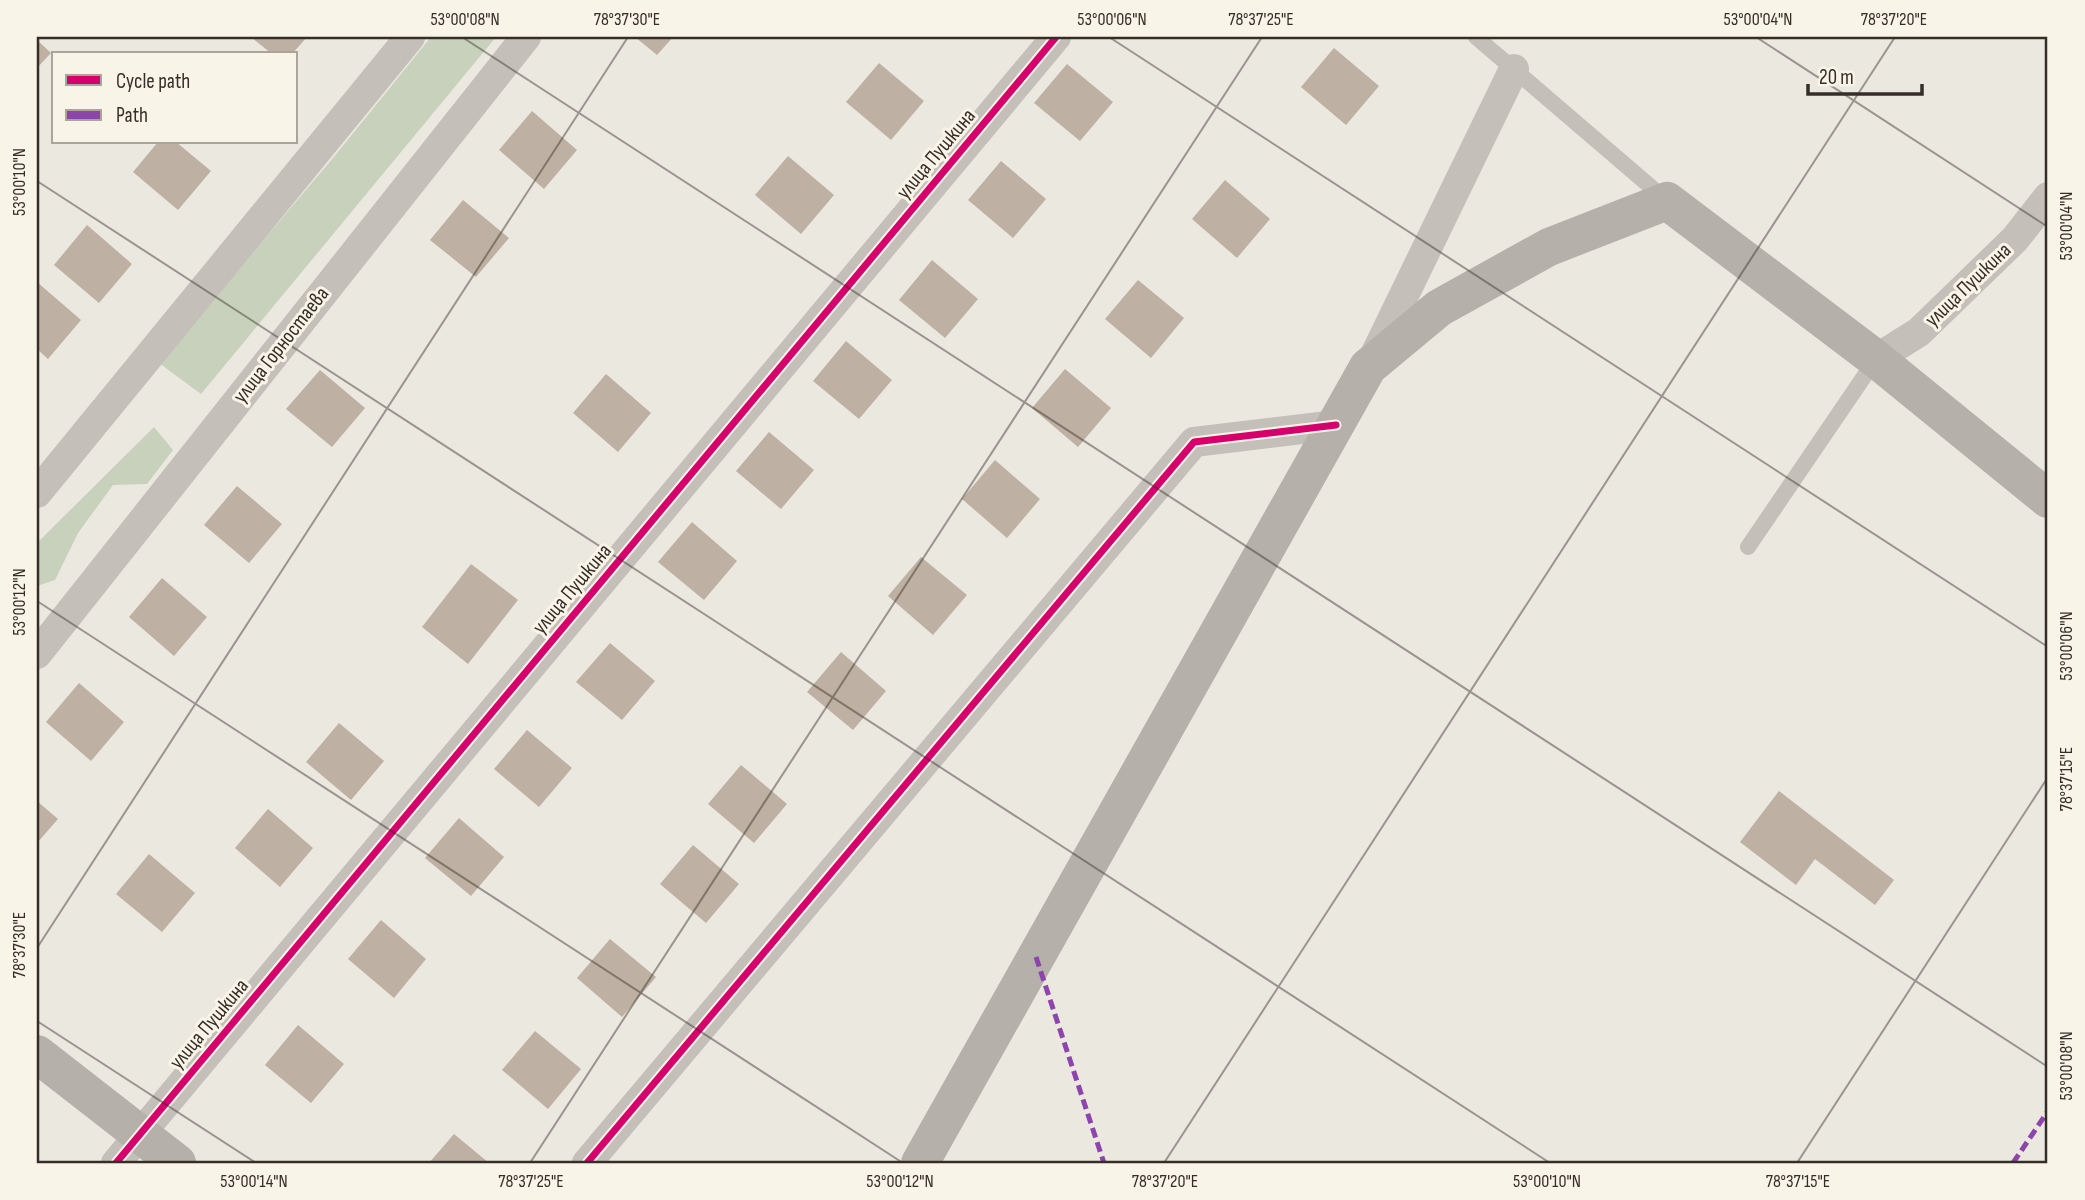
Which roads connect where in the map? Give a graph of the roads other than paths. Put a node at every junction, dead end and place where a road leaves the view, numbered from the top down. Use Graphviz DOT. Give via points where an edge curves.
graph roads {
  1 [pos="410,37"];
  2 [pos="526,37"];
  3 [pos="1056,37"];
  4 [pos="1476,37"];
  5 [pos="1514,69"];
  6 [pos="2048,197"];
  7 [pos="1667,201"];
  8 [pos="1876,359"];
  9 [pos="1368,367"];
  10 [pos="1336,425"];
  11 [pos="37,493"];
  12 [pos="2048,499"];
  13 [pos="1748,547"];
  14 [pos="37,654"];
  15 [pos="37,1054"];
  16 [pos="139,1133"];
  17 [pos="116,1163"];
  18 [pos="177,1163"];
  19 [pos="587,1163"];
  20 [pos="920,1163"];
  1 -- 11 [label="street"];
  2 -- 14 [label="street, улица Горностаева"];
  3 -- 16 [label="street, улица Пушкина"];
  4 -- 5 [label="lane"];
  5 -- 7 [label="lane"];
  5 -- 9 [label="street"];
  6 -- 8 [label="street, улица Пушкина" via="2015,239 1919,332"];
  7 -- 8 [label="main road"];
  7 -- 9 [label="main road" via="1549,247 1439,308"];
  8 -- 12 [label="main road"];
  8 -- 13 [label="lane"];
  9 -- 10 [label="main road"];
  10 -- 19 [label="street" via="1195,442"];
  10 -- 20 [label="main road"];
  15 -- 16 [label="main road"];
  16 -- 17 [label="street, улица Пушкина"];
  16 -- 18 [label="main road"];
}
